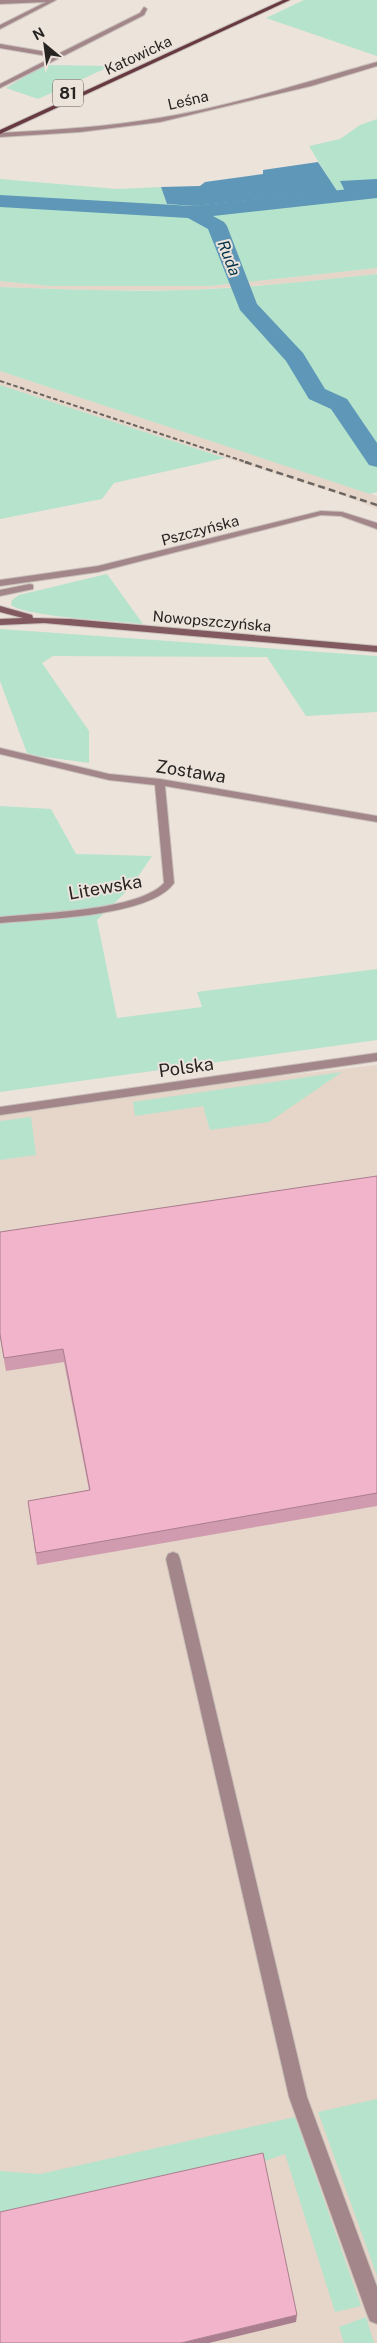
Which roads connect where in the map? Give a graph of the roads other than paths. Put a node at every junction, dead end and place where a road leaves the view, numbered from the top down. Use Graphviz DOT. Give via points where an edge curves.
graph roads {
  1 [pos="53,0"];
  2 [pos="287,0"];
  3 [pos="0,2"];
  4 [pos="144,9"];
  5 [pos="0,27"];
  6 [pos="0,46"];
  7 [pos="58,56"];
  8 [pos="377,64"];
  9 [pos="0,86"];
  10 [pos="78,88"];
  11 [pos="53,99"];
  12 [pos="0,134"];
  13 [pos="377,526"];
  14 [pos="76,574"];
  15 [pos="0,583"];
  16 [pos="0,593"];
  17 [pos="0,608"];
  18 [pos="44,620"];
  19 [pos="0,622"];
  20 [pos="377,649"];
  21 [pos="0,751"];
  22 [pos="160,782"];
  23 [pos="377,820"];
  24 [pos="0,920"];
  25 [pos="377,1057"];
  26 [pos="0,1111"];
  27 [pos="173,1559"];
  28 [pos="377,2314"];
  1 -- 3 [label="street"];
  1 -- 5 [label="street"];
  2 -- 12 [label="main road, Katowicka / 81"];
  4 -- 7 [label="street" via="142,14"];
  6 -- 7 [label="street"];
  7 -- 9 [label="street"];
  8 -- 12 [label="street, Leśna" via="309,86 160,120 99,128"];
  10 -- 11 [label="main road, 81"];
  13 -- 14 [label="street, Pszczyńska" via="332,512 306,515"];
  14 -- 15 [label="street, Pszczyńska"];
  14 -- 16 [label="street, Pszczyńska"];
  17 -- 18 [label="main road, Nowopszczyńska"];
  18 -- 19 [label="main road, Nowopszczyńska"];
  18 -- 20 [label="main road, Nowopszczyńska"];
  21 -- 22 [label="street, Zostawa" via="109,777"];
  22 -- 23 [label="street, Zostawa"];
  22 -- 24 [label="street, Litewska" via="169,883 163,891 120,906"];
  25 -- 26 [label="street, Polska"];
  27 -- 28 [label="street" via="298,2098"];
}
